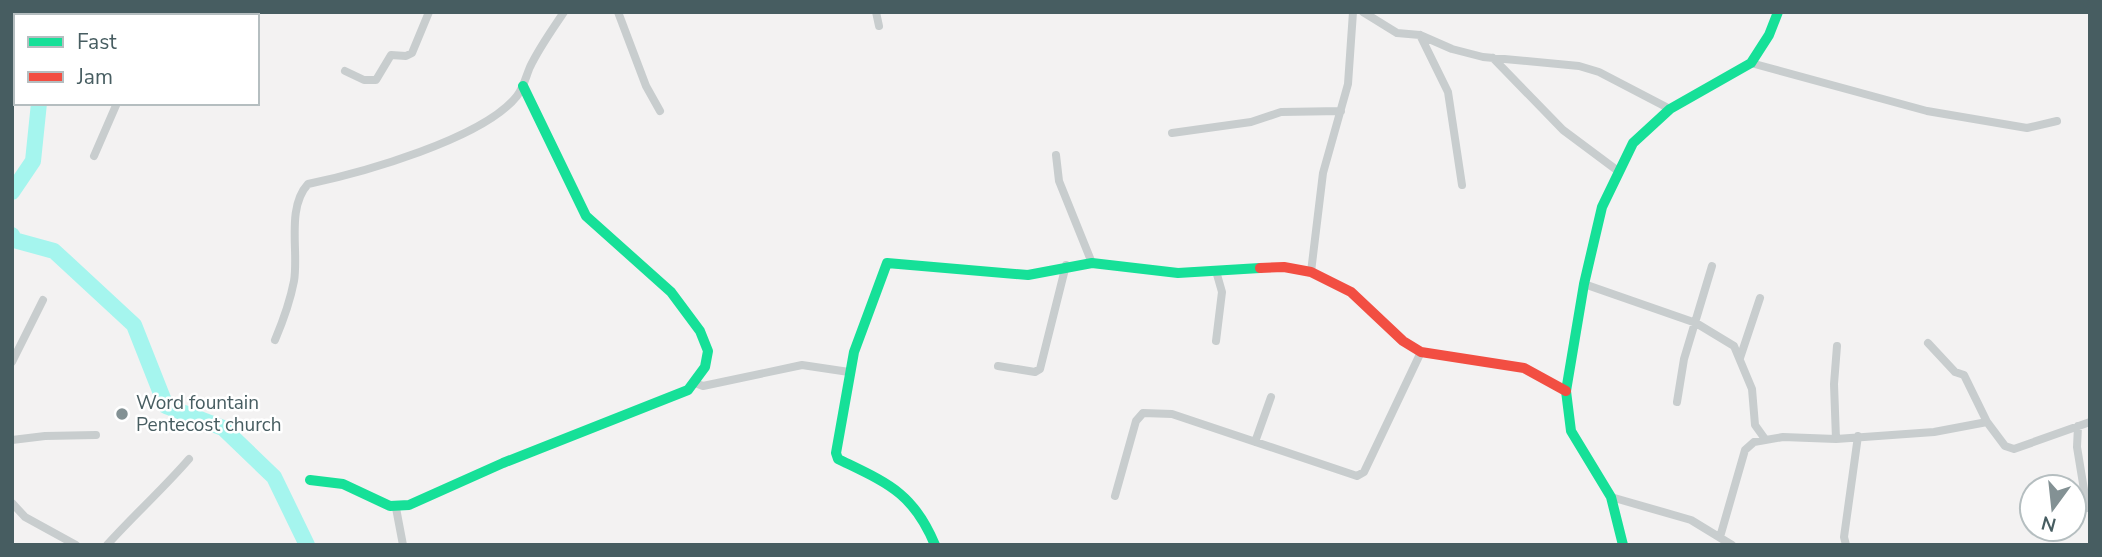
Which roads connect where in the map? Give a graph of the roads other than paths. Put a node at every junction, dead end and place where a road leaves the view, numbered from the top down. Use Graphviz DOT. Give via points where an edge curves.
graph roads {
  1 [pos="429,12"];
  2 [pos="564,12"];
  3 [pos="618,12"];
  4 [pos="876,12"];
  5 [pos="1353,12"];
  6 [pos="1363,12"];
  7 [pos="1778,12"];
  8 [pos="879,26"];
  9 [pos="1420,35"];
  10 [pos="1493,58"];
  11 [pos="1751,63"];
  12 [pos="345,71"];
  13 [pos="523,86"];
  14 [pos="116,105"];
  15 [pos="1670,109"];
  16 [pos="660,111"];
  17 [pos="1341,111"];
  18 [pos="2057,121"];
  19 [pos="1172,133"];
  20 [pos="1056,155"];
  21 [pos="94,156"];
  22 [pos="1618,171"];
  23 [pos="1462,185"];
  24 [pos="1091,263"];
  25 [pos="1066,265"];
  26 [pos="1712,265"];
  27 [pos="1216,271"];
  28 [pos="1311,272"];
  29 [pos="1584,284"];
  30 [pos="1760,298"];
  31 [pos="43,300"];
  32 [pos="1696,323"];
  33 [pos="275,340"];
  34 [pos="1216,341"];
  35 [pos="1928,343"];
  36 [pos="1837,346"];
  37 [pos="1420,352"];
  38 [pos="1740,358"];
  39 [pos="12,362"];
  40 [pos="998,366"];
  41 [pos="849,372"];
  42 [pos="695,383"];
  43 [pos="1566,391"];
  44 [pos="1271,397"];
  45 [pos="1677,402"];
  46 [pos="1987,422"];
  47 [pos="2090,422"];
  48 [pos="2078,426"];
  49 [pos="96,435"];
  50 [pos="1858,436"];
  51 [pos="1765,439"];
  52 [pos="1836,439"];
  53 [pos="12,440"];
  54 [pos="1255,442"];
  55 [pos="189,459"];
  56 [pos="2081,473"];
  57 [pos="310,480"];
  58 [pos="1115,496"];
  59 [pos="1611,497"];
  60 [pos="12,503"];
  61 [pos="396,508"];
  62 [pos="1720,537"];
  63 [pos="76,545"];
  64 [pos="107,545"];
  65 [pos="403,545"];
  66 [pos="935,545"];
  67 [pos="1623,545"];
  68 [pos="1732,545"];
  69 [pos="1846,545"];
  1 -- 12 [label="street" via="412,53 391,55 376,80"];
  2 -- 13 [label="street"];
  3 -- 16 [label="street"];
  4 -- 8 [label="street"];
  5 -- 17 [label="street" via="1351,62"];
  6 -- 9 [label="street" via="1397,33"];
  7 -- 11 [label="street"];
  9 -- 10 [label="street" via="1452,49"];
  9 -- 23 [label="street" via="1448,92"];
  10 -- 15 [label="street" via="1599,72"];
  10 -- 22 [label="street" via="1563,130"];
  11 -- 15 [label="street"];
  11 -- 18 [label="street" via="1927,111 2027,128"];
  13 -- 33 [label="street" via="511,103 470,130 360,173 307,184 296,222 294,279"];
  13 -- 42 [label="street" via="586,216 671,292 700,331 708,351"];
  14 -- 21 [label="street"];
  15 -- 22 [label="street" via="1633,143"];
  17 -- 19 [label="street" via="1282,112 1251,122"];
  17 -- 28 [label="street" via="1324,173"];
  20 -- 24 [label="street" via="1059,181"];
  22 -- 29 [label="street" via="1602,207"];
  24 -- 25 [label="street"];
  24 -- 27 [label="street" via="1173,273"];
  25 -- 40 [label="street" via="1040,369"];
  25 -- 41 [label="street" via="1028,275 887,263"];
  26 -- 32 [label="street"];
  27 -- 28 [label="street" via="1269,266"];
  27 -- 34 [label="street" via="1222,292"];
  28 -- 37 [label="street" via="1351,292"];
  29 -- 32 [label="street"];
  29 -- 43 [label="street"];
  30 -- 38 [label="street"];
  31 -- 39 [label="street"];
  32 -- 38 [label="street" via="1727,340"];
  32 -- 45 [label="street"];
  35 -- 46 [label="street" via="1955,372 1964,375"];
  36 -- 52 [label="street"];
  37 -- 43 [label="street" via="1524,368"];
  37 -- 54 [label="street" via="1364,472 1357,476"];
  38 -- 51 [label="street" via="1752,389 1755,425"];
  41 -- 42 [label="street" via="802,365 703,386"];
  41 -- 66 [label="street" via="838,459 894,486 928,524"];
  42 -- 61 [label="street" via="642,411 551,443"];
  43 -- 59 [label="street" via="1571,431"];
  44 -- 54 [label="street"];
  46 -- 48 [label="street" via="2005,446 2014,449"];
  46 -- 50 [label="street" via="1934,432"];
  47 -- 48 [label="street"];
  48 -- 56 [label="street"];
  49 -- 53 [label="street"];
  50 -- 52 [label="street"];
  50 -- 69 [label="street"];
  51 -- 52 [label="street"];
  51 -- 62 [label="street" via="1745,450"];
  54 -- 58 [label="street" via="1172,414 1143,413 1136,421"];
  55 -- 64 [label="street"];
  57 -- 61 [label="street" via="343,484"];
  59 -- 62 [label="street" via="1691,520"];
  59 -- 67 [label="street"];
  60 -- 63 [label="street" via="24,517"];
  61 -- 65 [label="street"];
  62 -- 68 [label="street"];
}
